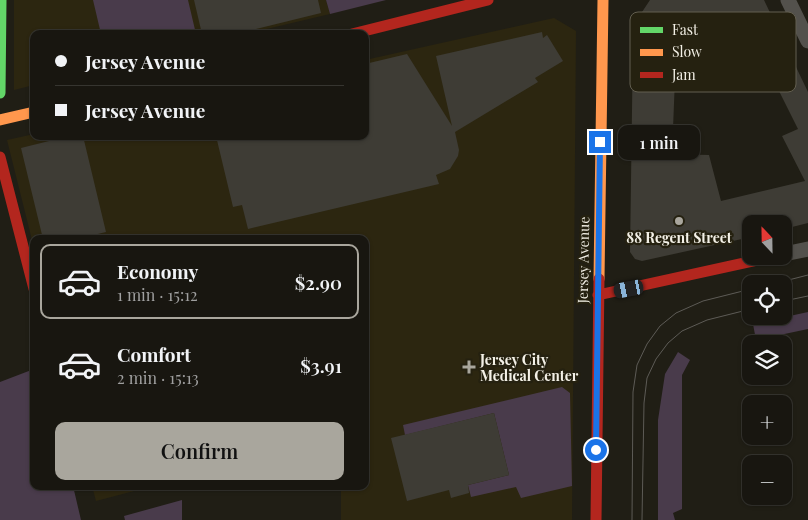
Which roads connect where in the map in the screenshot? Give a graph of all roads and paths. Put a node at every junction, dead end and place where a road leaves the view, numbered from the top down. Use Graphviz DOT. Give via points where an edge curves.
graph roads {
  1 [pos="1,0"];
  2 [pos="488,0"];
  3 [pos="603,0"];
  4 [pos="788,0"];
  5 [pos="794,12"];
  6 [pos="796,16"];
  7 [pos="368,30"];
  8 [pos="808,41"];
  9 [pos="0,93"];
  10 [pos="30,113"];
  11 [pos="0,120"];
  12 [pos="0,157"];
  13 [pos="808,249"];
  14 [pos="792,252"];
  15 [pos="742,263"];
  16 [pos="30,273"];
  17 [pos="598,295"];
  18 [pos="596,520"];
  1 -- 9 [label="street"];
  2 -- 7 [label="street"];
  3 -- 17 [label="street, Jersey Avenue"];
  4 -- 5 [label="street"];
  6 -- 8 [label="street"];
  10 -- 11 [label="street"];
  12 -- 16 [label="street"];
  13 -- 14 [label="street"];
  15 -- 17 [label="street"];
  17 -- 18 [label="street, Jersey Avenue"];
}
